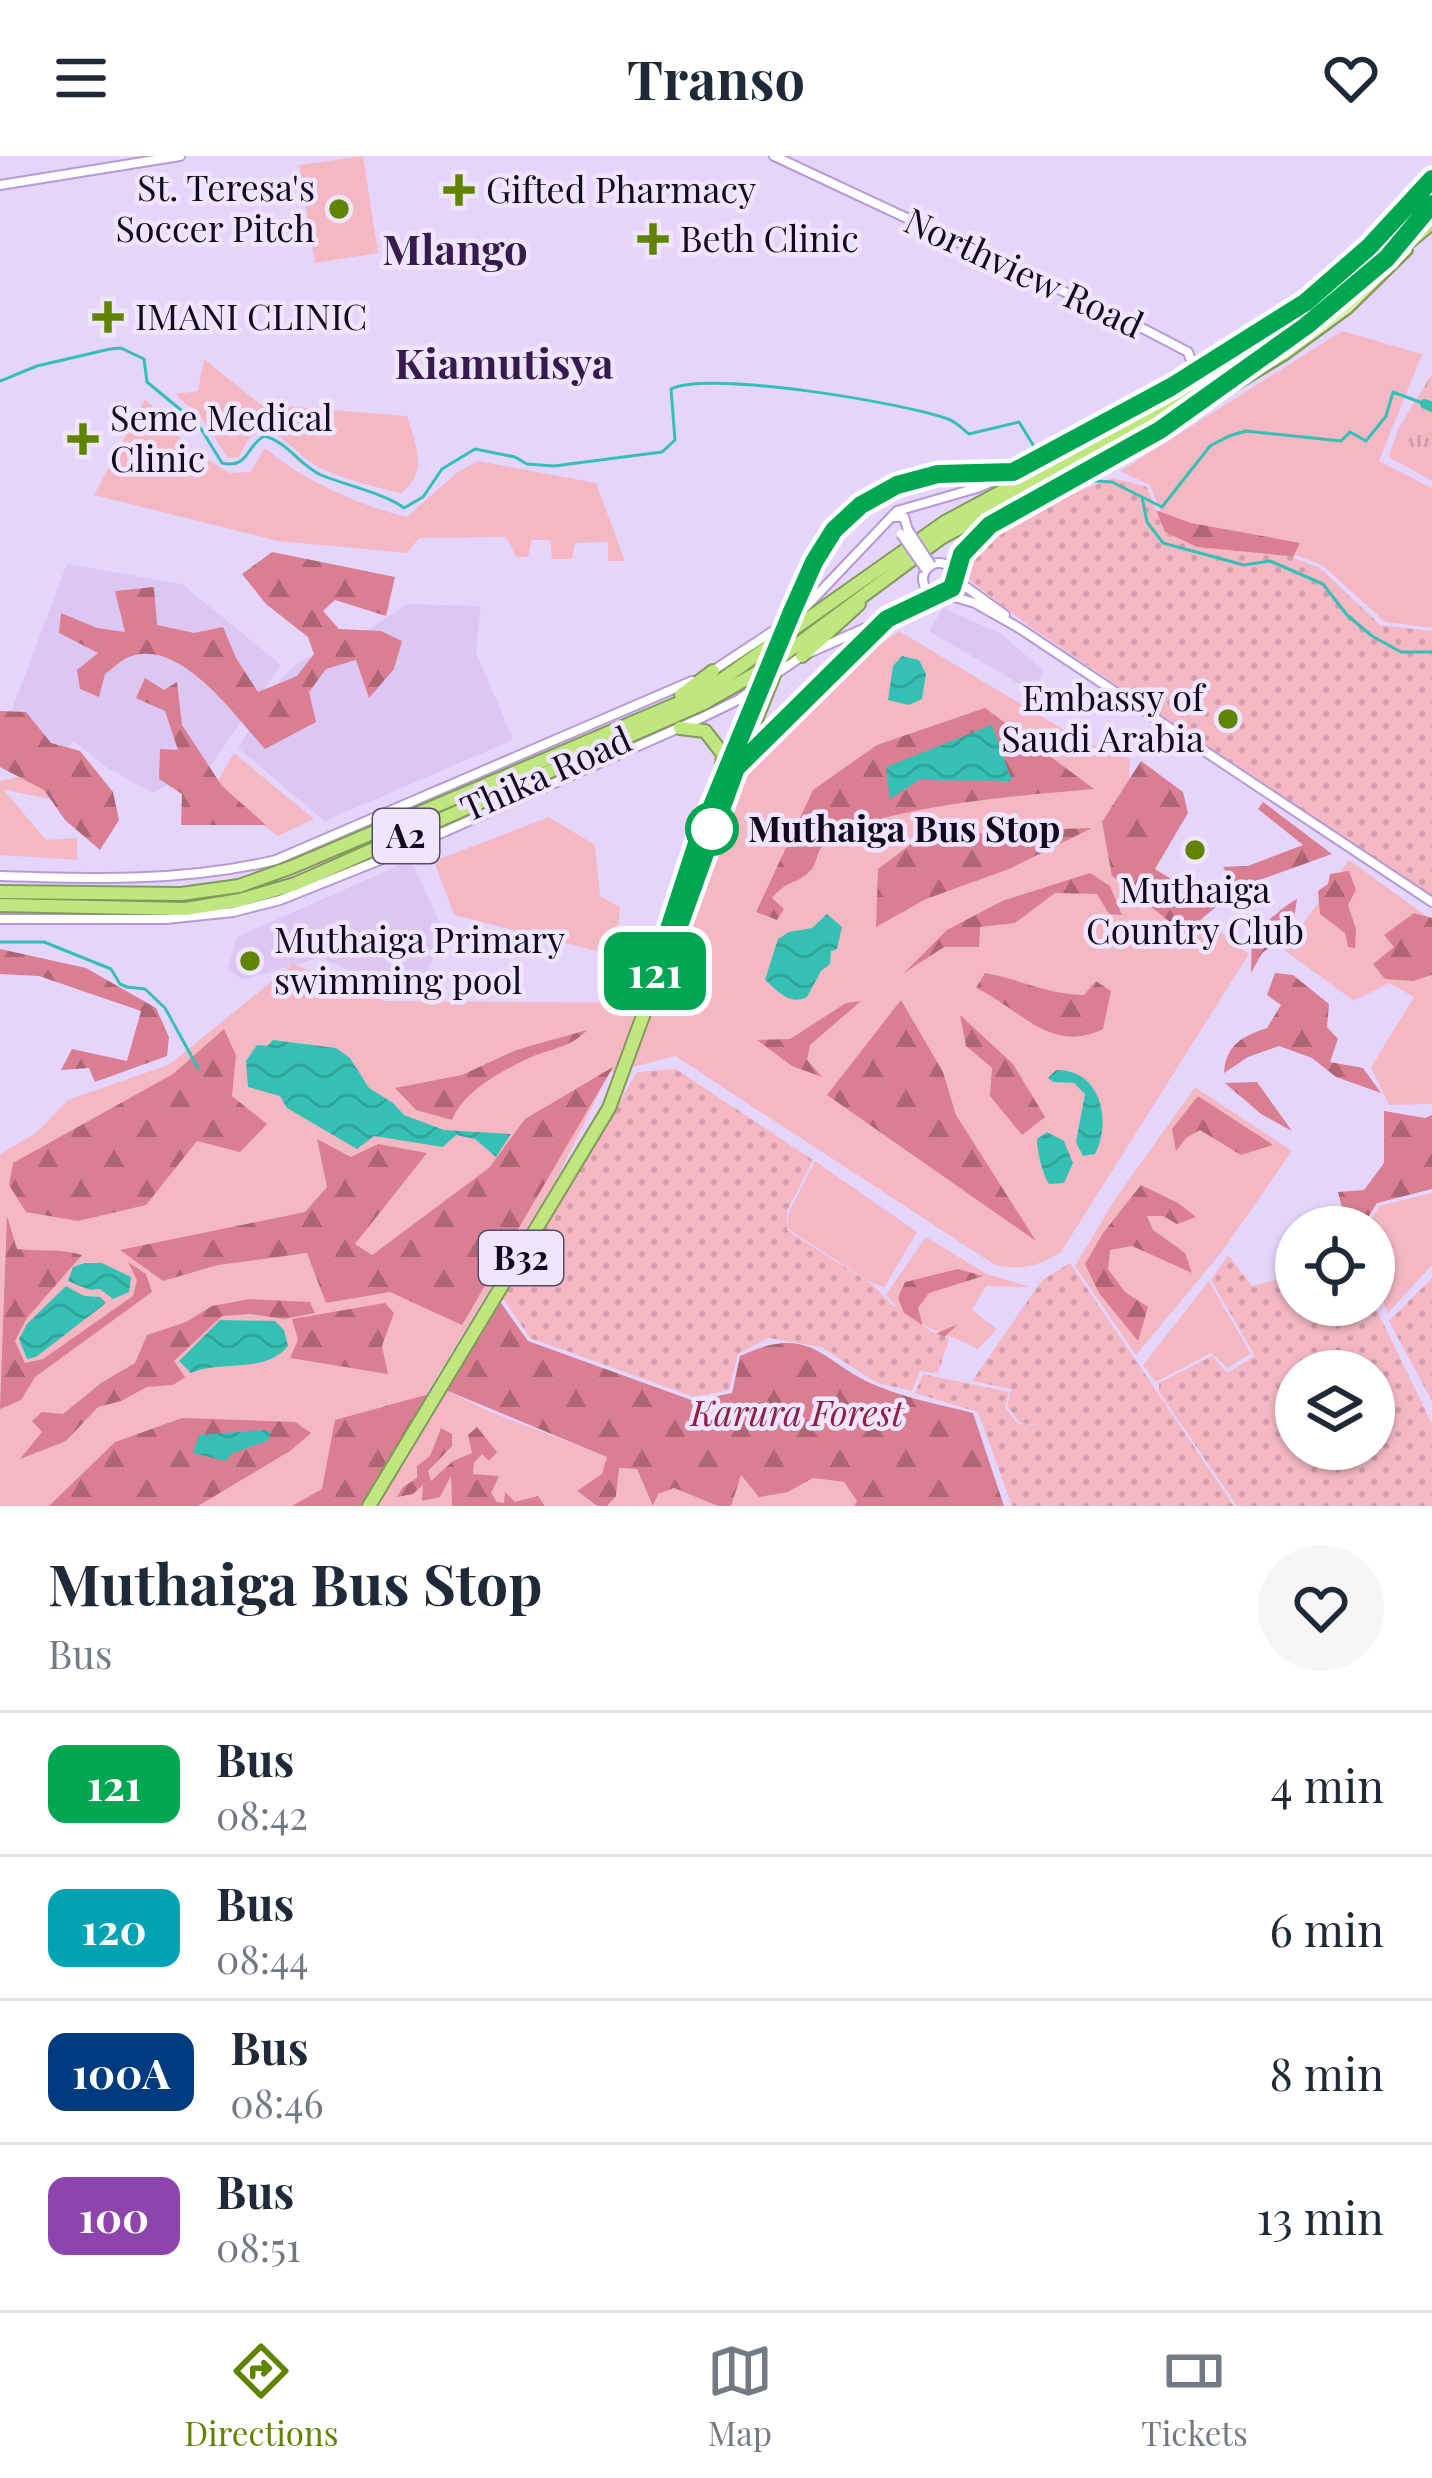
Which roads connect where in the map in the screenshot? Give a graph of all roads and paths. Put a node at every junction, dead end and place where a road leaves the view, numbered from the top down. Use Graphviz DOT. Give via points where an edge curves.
graph roads {
  1 [pos="181,156"];
  2 [pos="774,156"];
  3 [pos="1432,179"];
  4 [pos="0,185"];
  5 [pos="1432,208"];
  6 [pos="1424,221"];
  7 [pos="1195,371"];
  8 [pos="1230,371"];
  9 [pos="1171,387"];
  10 [pos="1172,422"];
  11 [pos="1013,472"];
  12 [pos="893,518"];
  13 [pos="907,542"];
  14 [pos="928,567"];
  15 [pos="954,577"];
  16 [pos="880,581"];
  17 [pos="942,594"];
  18 [pos="791,614"];
  19 [pos="887,619"];
  20 [pos="1019,628"];
  21 [pos="802,656"];
  22 [pos="713,670"];
  23 [pos="774,675"];
  24 [pos="760,694"];
  25 [pos="661,711"];
  26 [pos="680,728"];
  27 [pos="736,768"];
  28 [pos="698,840"];
  29 [pos="0,876"];
  30 [pos="0,892"];
  31 [pos="1432,902"];
  32 [pos="0,905"];
  33 [pos="0,919"];
  34 [pos="652,1000"];
  35 [pos="369,1506"];
  1 -- 4 [label="main road"];
  2 -- 7 [label="main road, Northview Road" via="1144,329 1188,352"];
  3 -- 7 [label="main road" via="1312,297"];
  5 -- 6 [label="highway"];
  6 -- 8 [label="highway, A2"];
  6 -- 8 [label="highway, A2" via="1306,326"];
  6 -- 10 [label="main road" via="1323,328"];
  7 -- 9 [label="main road"];
  8 -- 9 [label="highway"];
  8 -- 10 [label="highway"];
  8 -- 13 [label="highway, A2"];
  9 -- 11 [label="main road"];
  10 -- 15 [label="main road" via="997,520 962,554"];
  11 -- 12 [label="main road" via="899,509"];
  11 -- 18 [label="highway" via="938,474 874,496 825,542"];
  12 -- 13 [label="main road"];
  12 -- 22 [label="main road, Thika Road" via="799,614"];
  13 -- 14 [label="main road, bridge"];
  13 -- 16 [label="highway, Thika Road / A2"];
  13 -- 25 [label="highway, Thika Road / A2" via="744,667"];
  14 -- 15 [label="main road" via="947,565"];
  14 -- 17 [label="main road" via="924,584"];
  15 -- 17 [label="main road"];
  15 -- 20 [label="main road"];
  16 -- 21 [label="highway"];
  16 -- 32 [label="highway, Thika Road / A2" via="767,668 704,703 295,884 186,909"];
  17 -- 19 [label="main road"];
  17 -- 20 [label="main road"];
  19 -- 21 [label="main road, Thika Road"];
  19 -- 27 [label="highway, B32"];
  20 -- 31 [label="main road"];
  21 -- 23 [label="main road, Thika Road"];
  22 -- 25 [label="highway"];
  22 -- 29 [label="main road, Thika Road" via="276,860 174,877"];
  23 -- 26 [label="main road, Thika Road"];
  23 -- 27 [label="highway, B32"];
  24 -- 28 [label="highway, B32"];
  25 -- 30 [label="highway, Thika Road / A2" via="239,886 181,894"];
  26 -- 28 [label="highway, B32" via="705,731 723,754"];
  26 -- 33 [label="main road, Thika Road" via="280,900 166,919"];
  27 -- 34 [label="highway, B32"];
  28 -- 34 [label="highway, B32"];
  34 -- 35 [label="highway, B32" via="609,1108"];
}
